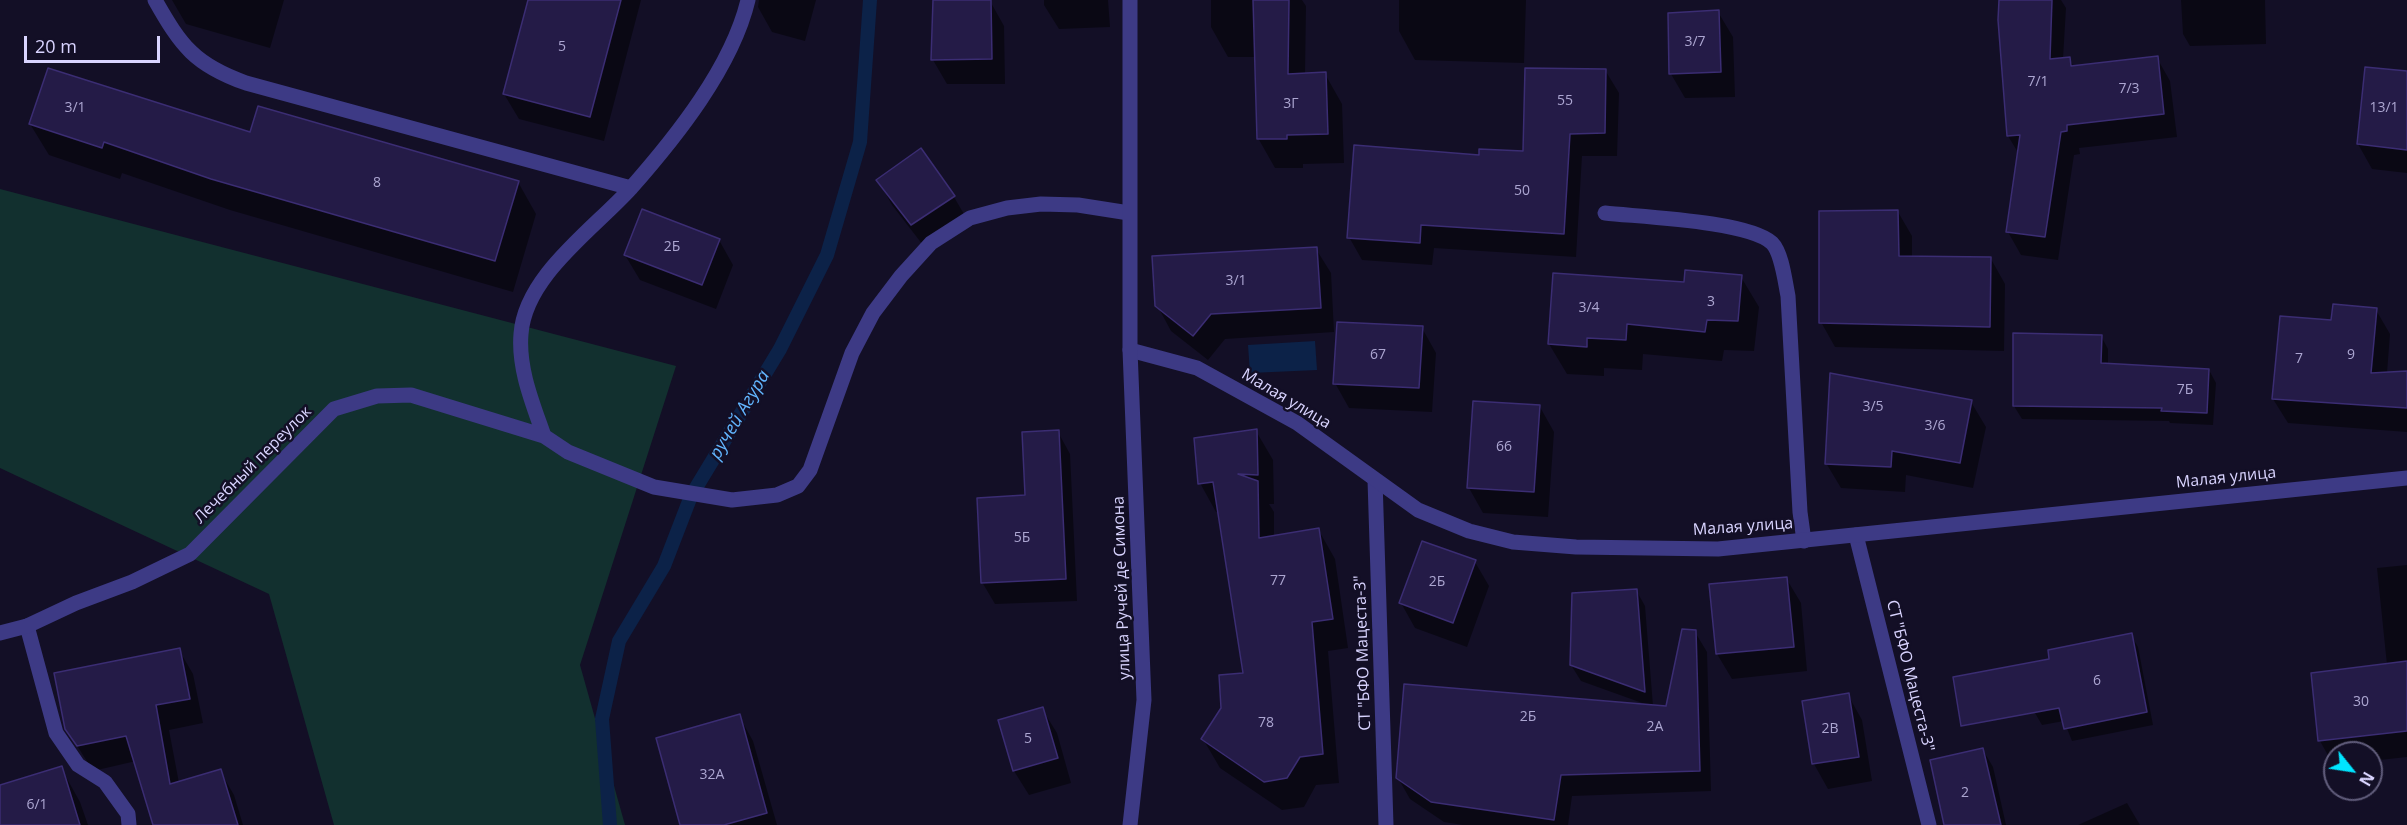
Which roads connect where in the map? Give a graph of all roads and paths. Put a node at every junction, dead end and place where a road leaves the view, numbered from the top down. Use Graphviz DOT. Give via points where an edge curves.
graph roads {
  1 [pos="155,0"];
  2 [pos="748,0"];
  3 [pos="1130,0"];
  4 [pos="631,188"];
  5 [pos="1130,213"];
  6 [pos="1605,213"];
  7 [pos="1130,350"];
  8 [pos="543,436"];
  9 [pos="2407,478"];
  10 [pos="1376,480"];
  11 [pos="1856,536"];
  12 [pos="1804,540"];
  13 [pos="27,626"];
  14 [pos="0,633"];
  15 [pos="129,825"];
  16 [pos="1130,825"];
  17 [pos="1386,825"];
  18 [pos="1929,825"];
  1 -- 4 [label="street" via="170,27 195,57 219,74"];
  2 -- 4 [label="street" via="729,51 698,104"];
  3 -- 5 [label="street, улица Ручей де Симона"];
  4 -- 8 [label="street" via="555,264 526,310 521,334 522,361"];
  5 -- 7 [label="street, улица Ручей де Симона"];
  5 -- 8 [label="street, Лечебный переулок" via="1078,205 1007,208 970,218 931,243 873,313 852,353 810,470 798,486 777,495 732,500 654,487 568,452"];
  6 -- 12 [label="street" via="1721,226 1756,234 1773,244 1782,263 1788,296"];
  7 -- 10 [label="street, Малая улица" via="1197,368 1297,423"];
  7 -- 16 [label="street, улица Ручей де Симона" via="1144,700"];
  8 -- 13 [label="street, Лечебный переулок" via="411,395 377,396 334,409 190,554"];
  9 -- 11 [label="street, Малая улица"];
  10 -- 12 [label="street, Малая улица" via="1418,510 1469,531 1514,542 1576,548 1719,549"];
  10 -- 17 [label="street, СТ \"БФО Мацеста-3\""];
  11 -- 12 [label="street, Малая улица"];
  11 -- 18 [label="street, СТ \"БФО Мацеста-3\""];
  13 -- 14 [label="street, Лечебный переулок"];
  13 -- 15 [label="street" via="56,733 78,765 105,782 128,814"];
}
